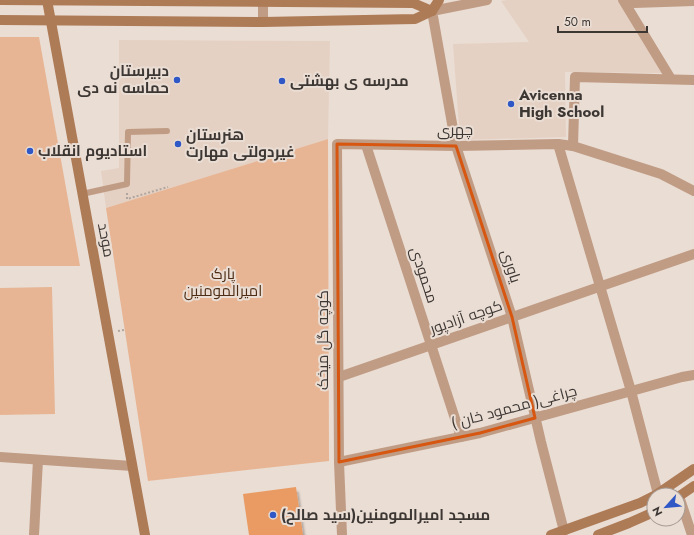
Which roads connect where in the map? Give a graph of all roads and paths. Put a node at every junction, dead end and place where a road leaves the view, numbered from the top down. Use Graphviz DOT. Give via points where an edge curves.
graph roads {
  1 [pos="0,0"];
  2 [pos="47,0"];
  3 [pos="439,0"];
  4 [pos="486,0"];
  5 [pos="623,0"];
  6 [pos="629,0"];
  7 [pos="263,1"];
  8 [pos="694,1"];
  9 [pos="432,11"];
  10 [pos="0,20"];
  11 [pos="50,20"];
  12 [pos="263,22"];
  13 [pos="671,79"];
  14 [pos="694,80"];
  15 [pos="167,131"];
  16 [pos="337,144"];
  17 [pos="558,144"];
  18 [pos="366,145"];
  19 [pos="456,146"];
  20 [pos="573,146"];
  21 [pos="127,184"];
  22 [pos="168,186"];
  23 [pos="694,191"];
  24 [pos="82,194"];
  25 [pos="694,254"];
  26 [pos="600,287"];
  27 [pos="512,317"];
  28 [pos="431,345"];
  29 [pos="694,375"];
  30 [pos="339,377"];
  31 [pos="631,391"];
  32 [pos="535,418"];
  33 [pos="461,437"];
  34 [pos="0,457"];
  35 [pos="38,460"];
  36 [pos="339,462"];
  37 [pos="132,466"];
  38 [pos="694,469"];
  39 [pos="654,487"];
  40 [pos="668,487"];
  41 [pos="646,500"];
  42 [pos="646,516"];
  43 [pos="686,518"];
  44 [pos="564,530"];
  45 [pos="34,535"];
  46 [pos="141,535"];
  47 [pos="145,535"];
  48 [pos="342,535"];
  49 [pos="551,535"];
  50 [pos="598,535"];
  51 [pos="692,535"];
  1 -- 2 [label="street"];
  2 -- 7 [label="street"];
  2 -- 11 [label="street, موحد"];
  3 -- 9 [label="street"];
  4 -- 9 [label="street"];
  5 -- 13 [label="street"];
  6 -- 8 [label="street" via="634,3"];
  7 -- 9 [label="street" via="413,3"];
  7 -- 12 [label="street"];
  9 -- 12 [label="street" via="415,19"];
  9 -- 19 [label="street, یاوری"];
  10 -- 11 [label="street"];
  11 -- 12 [label="street"];
  11 -- 24 [label="street, موحد"];
  13 -- 14 [label="street"];
  13 -- 20 [label="street" via="575,77"];
  15 -- 21 [label="lane" via="128,132"];
  16 -- 18 [label="street, چهری"];
  16 -- 30 [label="street, کوچه گل میخک"];
  17 -- 19 [label="street, چهری"];
  17 -- 20 [label="street, چهری"];
  17 -- 26 [label="street"];
  18 -- 19 [label="street, چهری"];
  18 -- 28 [label="street, محمودی"];
  19 -- 27 [label="street, یاوری"];
  20 -- 23 [label="street, چهری" via="661,174"];
  21 -- 22 [label="path" via="127,198"];
  21 -- 24 [label="lane"];
  24 -- 37 [label="street, موحد"];
  25 -- 26 [label="street, کوچه آزادپور"];
  26 -- 27 [label="street, کوچه آزادپور"];
  26 -- 31 [label="street"];
  27 -- 28 [label="street, کوچه آزادپور"];
  27 -- 32 [label="street, یاوری"];
  28 -- 30 [label="street, کوچه آزادپور"];
  28 -- 33 [label="street, محمودی"];
  29 -- 31 [label="street, چراغی( محمود خان )"];
  30 -- 36 [label="street, کوچه گل میخک"];
  31 -- 32 [label="street, چراغی( محمود خان )"];
  31 -- 39 [label="street"];
  32 -- 33 [label="street, چراغی( محمود خان )"];
  32 -- 44 [label="street, یاوری"];
  33 -- 36 [label="street, چراغی( محمود خان )"];
  34 -- 35 [label="street"];
  35 -- 37 [label="street"];
  35 -- 45 [label="street"];
  36 -- 48 [label="street, کوچه گل میخک"];
  37 -- 46 [label="street"];
  37 -- 47 [label="street"];
  38 -- 40 [label="street"];
  41 -- 44 [label="street"];
  42 -- 50 [label="street"];
  43 -- 51 [label="street"];
  44 -- 49 [label="street"];
}
